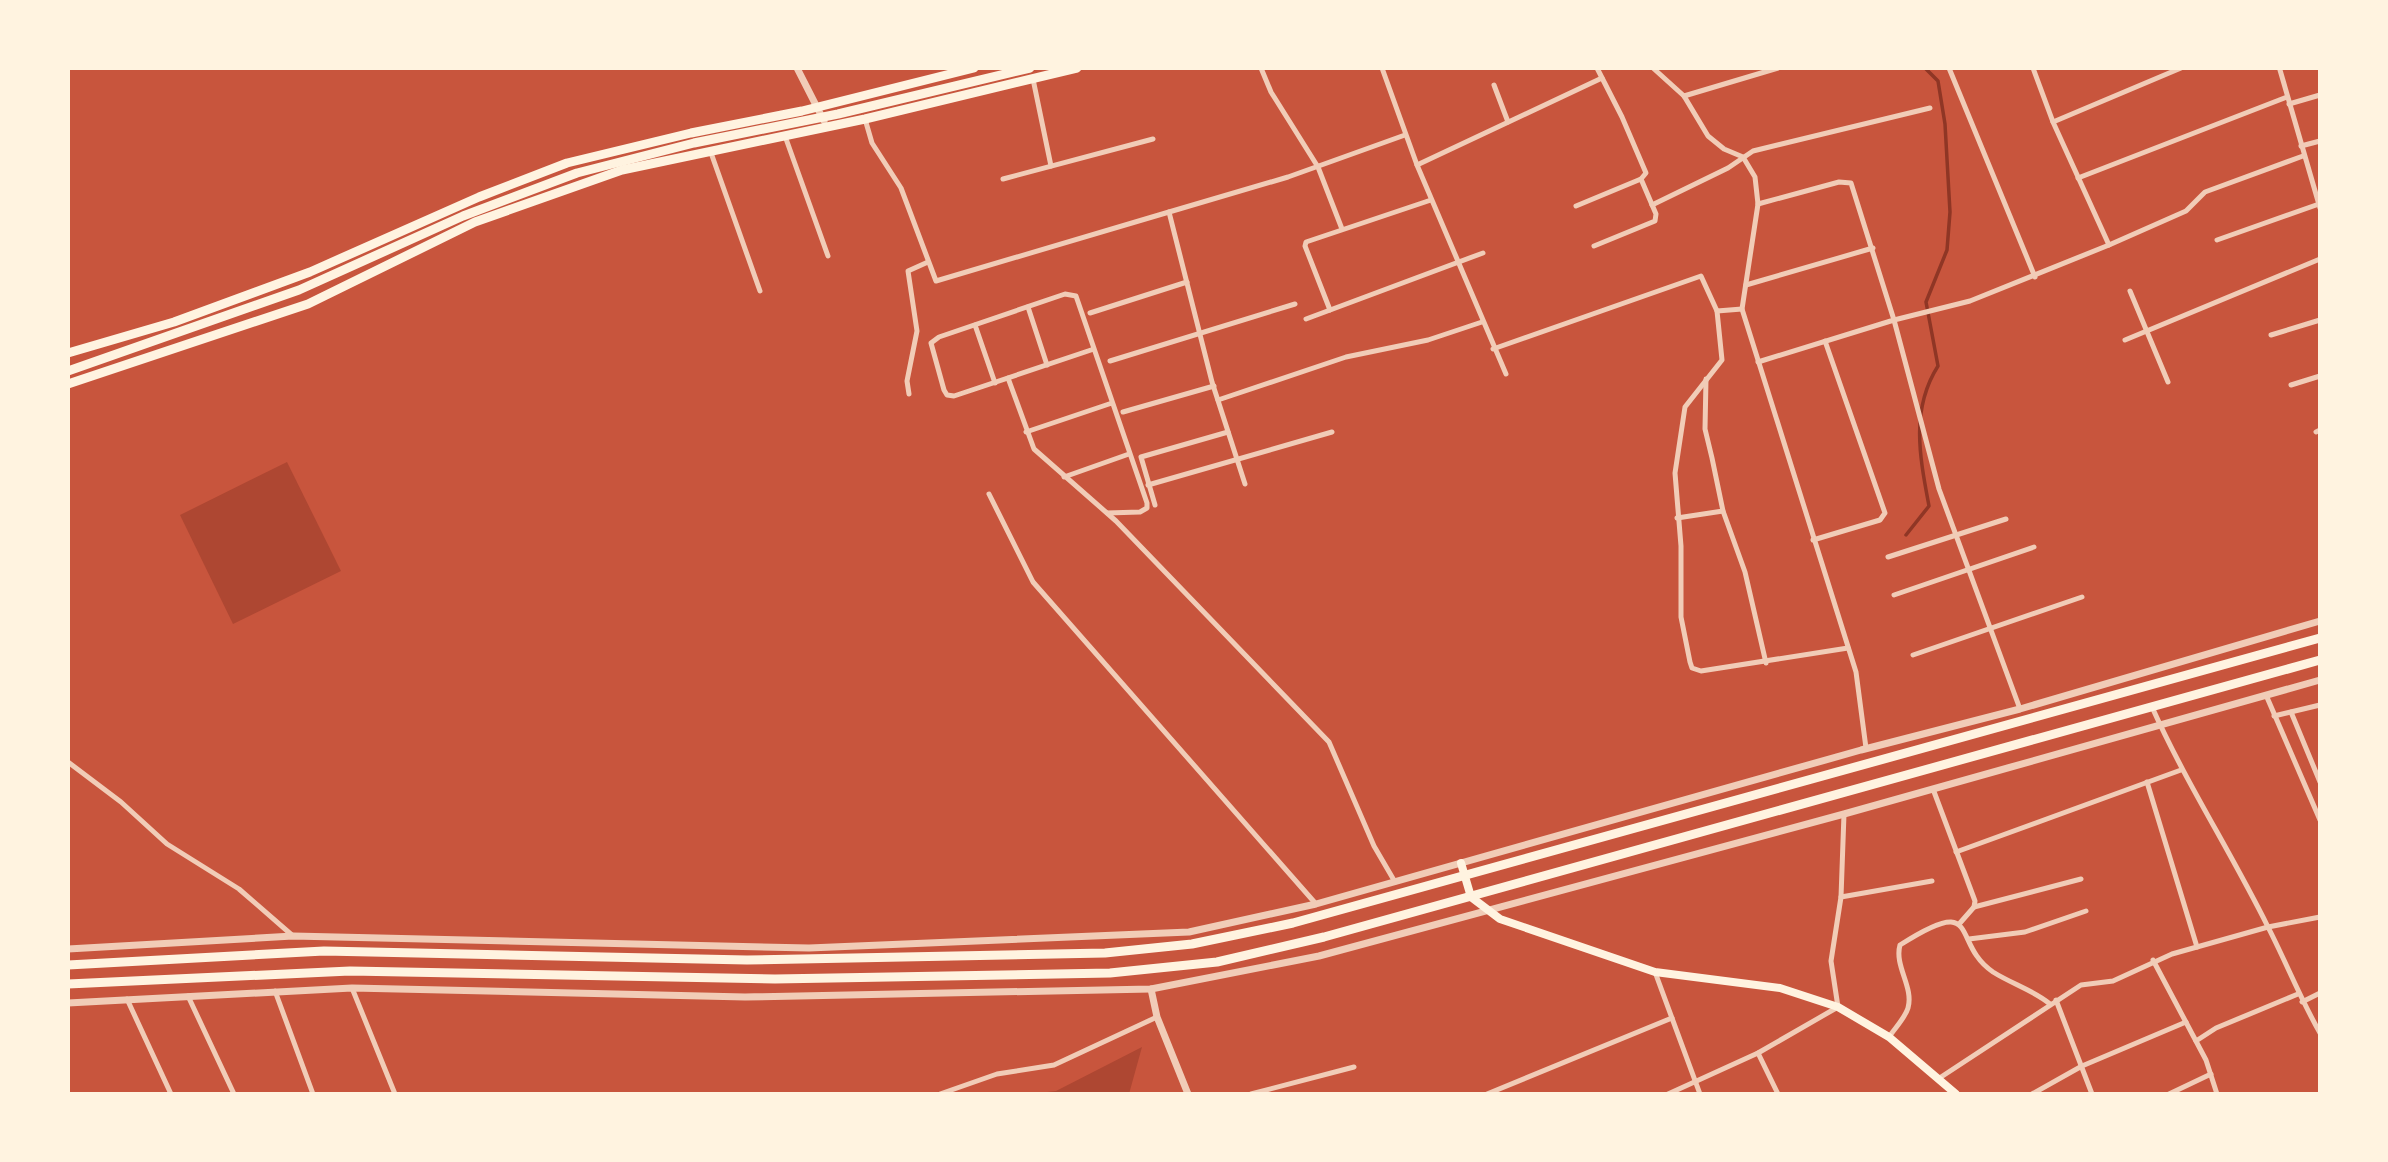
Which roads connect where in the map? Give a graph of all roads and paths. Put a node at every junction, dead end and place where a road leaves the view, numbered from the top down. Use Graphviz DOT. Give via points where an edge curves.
graph roads {
  1 [pos="797,68"];
  2 [pos="974,68"];
  3 [pos="1030,68"];
  4 [pos="1077,68"];
  5 [pos="1261,68"];
  6 [pos="1382,68"];
  7 [pos="1597,68"];
  8 [pos="1654,68"];
  9 [pos="1778,68"];
  10 [pos="1949,68"];
  11 [pos="2032,68"];
  12 [pos="2181,68"];
  13 [pos="2282,69"];
  14 [pos="1602,78"];
  15 [pos="1033,79"];
  16 [pos="1494,85"];
  17 [pos="2320,94"];
  18 [pos="1684,96"];
  19 [pos="2287,97"];
  20 [pos="2289,104"];
  21 [pos="818,107"];
  22 [pos="1930,108"];
  23 [pos="822,117"];
  24 [pos="866,119"];
  25 [pos="1508,122"];
  26 [pos="2053,122"];
  27 [pos="827,127"];
  28 [pos="1405,135"];
  29 [pos="785,136"];
  30 [pos="1153,139"];
  31 [pos="2320,141"];
  32 [pos="2301,146"];
  33 [pos="709,150"];
  34 [pos="2303,156"];
  35 [pos="1743,157"];
  36 [pos="1417,165"];
  37 [pos="1051,166"];
  38 [pos="1318,167"];
  39 [pos="2078,178"];
  40 [pos="1003,179"];
  41 [pos="1641,179"];
  42 [pos="1431,200"];
  43 [pos="1758,204"];
  44 [pos="1652,205"];
  45 [pos="1576,206"];
  46 [pos="2319,206"];
  47 [pos="1169,212"];
  48 [pos="1342,229"];
  49 [pos="2217,240"];
  50 [pos="2109,244"];
  51 [pos="1594,246"];
  52 [pos="1873,248"];
  53 [pos="1483,253"];
  54 [pos="828,256"];
  55 [pos="2320,259"];
  56 [pos="928,262"];
  57 [pos="1457,263"];
  58 [pos="2035,277"];
  59 [pos="1186,282"];
  60 [pos="1746,285"];
  61 [pos="760,291"];
  62 [pos="2130,291"];
  63 [pos="1295,304"];
  64 [pos="1028,307"];
  65 [pos="1742,309"];
  66 [pos="1330,310"];
  67 [pos="1717,311"];
  68 [pos="1090,313"];
  69 [pos="1306,319"];
  70 [pos="1894,320"];
  71 [pos="2320,320"];
  72 [pos="1482,322"];
  73 [pos="975,325"];
  74 [pos="2146,332"];
  75 [pos="1200,334"];
  76 [pos="2271,335"];
  77 [pos="2125,340"];
  78 [pos="1825,341"];
  79 [pos="1094,349"];
  80 [pos="1493,349"];
  81 [pos="68,353"];
  82 [pos="1110,360"];
  83 [pos="1758,362"];
  84 [pos="1047,365"];
  85 [pos="68,371"];
  86 [pos="1506,374"];
  87 [pos="2320,376"];
  88 [pos="1008,378"];
  89 [pos="1706,379"];
  90 [pos="2168,382"];
  91 [pos="995,383"];
  92 [pos="68,384"];
  93 [pos="2291,385"];
  94 [pos="1214,386"];
  95 [pos="909,394"];
  96 [pos="1218,400"];
  97 [pos="1112,403"];
  98 [pos="1123,412"];
  99 [pos="1026,432"];
  100 [pos="1228,432"];
  101 [pos="1332,432"];
  102 [pos="1129,454"];
  103 [pos="1237,460"];
  104 [pos="1064,477"];
  105 [pos="1245,484"];
  106 [pos="1148,485"];
  107 [pos="989,494"];
  108 [pos="1155,505"];
  109 [pos="1723,511"];
  110 [pos="1107,513"];
  111 [pos="1677,518"];
  112 [pos="2006,519"];
  113 [pos="1957,534"];
  114 [pos="1813,540"];
  115 [pos="2034,547"];
  116 [pos="1888,557"];
  117 [pos="1969,569"];
  118 [pos="1894,595"];
  119 [pos="2082,597"];
  120 [pos="2320,621"];
  121 [pos="1992,627"];
  122 [pos="2320,638"];
  123 [pos="1848,648"];
  124 [pos="1913,655"];
  125 [pos="2320,660"];
  126 [pos="1766,663"];
  127 [pos="2320,680"];
  128 [pos="2266,695"];
  129 [pos="2320,705"];
  130 [pos="2152,707"];
  131 [pos="2020,709"];
  132 [pos="2291,712"];
  133 [pos="2274,716"];
  134 [pos="2159,724"];
  135 [pos="1867,748"];
  136 [pos="68,762"];
  137 [pos="2181,770"];
  138 [pos="2147,782"];
  139 [pos="2320,782"];
  140 [pos="1933,789"];
  141 [pos="1844,814"];
  142 [pos="2320,820"];
  143 [pos="1956,852"];
  144 [pos="1461,863"];
  145 [pos="1465,876"];
  146 [pos="2081,879"];
  147 [pos="1932,881"];
  148 [pos="1395,882"];
  149 [pos="1471,897"];
  150 [pos="1841,897"];
  151 [pos="1316,904"];
  152 [pos="1974,907"];
  153 [pos="1484,909"];
  154 [pos="2086,911"];
  155 [pos="2320,917"];
  156 [pos="1960,923"];
  157 [pos="2268,927"];
  158 [pos="293,936"];
  159 [pos="1969,939"];
  160 [pos="2197,947"];
  161 [pos="68,949"];
  162 [pos="2153,960"];
  163 [pos="68,965"];
  164 [pos="1655,972"];
  165 [pos="68,984"];
  166 [pos="352,988"];
  167 [pos="1151,989"];
  168 [pos="275,991"];
  169 [pos="2320,993"];
  170 [pos="2298,994"];
  171 [pos="188,996"];
  172 [pos="127,999"];
  173 [pos="2056,1000"];
  174 [pos="2302,1002"];
  175 [pos="68,1003"];
  176 [pos="2050,1004"];
  177 [pos="1838,1007"];
  178 [pos="1157,1017"];
  179 [pos="1672,1018"];
  180 [pos="2186,1022"];
  181 [pos="2320,1033"];
  182 [pos="1889,1037"];
  183 [pos="2196,1041"];
  184 [pos="1758,1053"];
  185 [pos="2082,1066"];
  186 [pos="1354,1067"];
  187 [pos="2211,1074"];
  188 [pos="1938,1079"];
  189 [pos="1694,1082"];
  190 [pos="171,1094"];
  191 [pos="233,1094"];
  192 [pos="313,1094"];
  193 [pos="395,1094"];
  194 [pos="940,1094"];
  195 [pos="1188,1094"];
  196 [pos="1251,1094"];
  197 [pos="1487,1094"];
  198 [pos="1668,1094"];
  199 [pos="1700,1094"];
  200 [pos="1778,1094"];
  201 [pos="1956,1094"];
  202 [pos="2032,1094"];
  203 [pos="2092,1094"];
  204 [pos="2169,1094"];
  205 [pos="2217,1094"];
  1 -- 21 [label="street"];
  2 -- 21 [label="main road"];
  3 -- 23 [label="main road"];
  4 -- 15 [label="main road"];
  5 -- 38 [label="street"];
  6 -- 28 [label="street"];
  7 -- 14 [label="street"];
  8 -- 18 [label="street"];
  9 -- 18 [label="street"];
  10 -- 58 [label="street"];
  11 -- 26 [label="street"];
  12 -- 26 [label="street"];
  13 -- 19 [label="street"];
  14 -- 25 [label="street"];
  14 -- 41 [label="street" via="1645,169"];
  15 -- 24 [label="main road"];
  15 -- 37 [label="street"];
  16 -- 25 [label="street"];
  17 -- 20 [label="street"];
  18 -- 35 [label="street" via="1714,142"];
  19 -- 20 [label="street"];
  19 -- 39 [label="street"];
  20 -- 32 [label="street"];
  21 -- 23 [label="street"];
  21 -- 81 [label="main road" via="567,163 310,272 174,322"];
  22 -- 35 [label="street"];
  23 -- 27 [label="street"];
  23 -- 85 [label="main road" via="577,173 463,216 299,290"];
  24 -- 27 [label="main road"];
  24 -- 56 [label="street" via="872,143 901,188"];
  25 -- 36 [label="street"];
  26 -- 39 [label="street"];
  27 -- 29 [label="main road"];
  28 -- 36 [label="street"];
  28 -- 38 [label="street"];
  29 -- 33 [label="main road"];
  29 -- 54 [label="street"];
  30 -- 37 [label="street"];
  31 -- 32 [label="street"];
  32 -- 34 [label="street"];
  33 -- 61 [label="street"];
  33 -- 92 [label="main road" via="622,170 540,197 475,222 307,304"];
  34 -- 46 [label="street"];
  34 -- 50 [label="street" via="2205,192 2186,211"];
  35 -- 43 [label="street" via="1755,177"];
  35 -- 44 [label="street"];
  36 -- 42 [label="street"];
  37 -- 40 [label="street"];
  38 -- 47 [label="street"];
  38 -- 48 [label="street"];
  39 -- 50 [label="street"];
  41 -- 44 [label="street"];
  41 -- 45 [label="street"];
  42 -- 48 [label="street"];
  42 -- 57 [label="street"];
  43 -- 52 [label="street" via="1839,182 1851,183"];
  43 -- 60 [label="street"];
  44 -- 51 [label="street" via="1656,221"];
  46 -- 49 [label="street"];
  47 -- 56 [label="street" via="940,281 934,279"];
  47 -- 59 [label="street"];
  48 -- 66 [label="street" via="1305,246"];
  50 -- 58 [label="street"];
  52 -- 60 [label="street"];
  52 -- 70 [label="street"];
  53 -- 57 [label="street"];
  55 -- 74 [label="street"];
  56 -- 95 [label="street" via="908,271 917,315"];
  57 -- 66 [label="street"];
  57 -- 72 [label="street"];
  58 -- 70 [label="street" via="1970,301"];
  59 -- 68 [label="street"];
  59 -- 75 [label="street"];
  60 -- 65 [label="street"];
  62 -- 74 [label="street"];
  63 -- 75 [label="street"];
  64 -- 73 [label="street"];
  64 -- 79 [label="street" via="1065,294 1076,296"];
  64 -- 84 [label="street"];
  65 -- 67 [label="street"];
  65 -- 83 [label="street"];
  66 -- 69 [label="street"];
  67 -- 80 [label="street" via="1701,276"];
  67 -- 89 [label="street" via="1722,360"];
  70 -- 78 [label="street"];
  70 -- 113 [label="street" via="1939,489"];
  71 -- 76 [label="street"];
  72 -- 80 [label="street"];
  72 -- 96 [label="street" via="1428,340 1354,355"];
  73 -- 91 [label="street"];
  73 -- 91 [label="street" via="931,343 944,390 954,396"];
  74 -- 77 [label="street"];
  74 -- 90 [label="street"];
  75 -- 82 [label="street"];
  75 -- 94 [label="street"];
  78 -- 83 [label="street"];
  78 -- 114 [label="street" via="1885,513 1880,520"];
  79 -- 84 [label="street"];
  79 -- 97 [label="street"];
  80 -- 86 [label="street"];
  83 -- 114 [label="street"];
  84 -- 88 [label="street"];
  87 -- 93 [label="street"];
  88 -- 91 [label="street"];
  88 -- 99 [label="street"];
  89 -- 109 [label="street" via="1706,429"];
  89 -- 111 [label="street" via="1685,407 1675,473"];
  94 -- 96 [label="street"];
  94 -- 98 [label="street"];
  96 -- 100 [label="street"];
  97 -- 99 [label="street"];
  97 -- 102 [label="street"];
  99 -- 104 [label="street" via="1034,449"];
  100 -- 103 [label="street"];
  100 -- 106 [label="street" via="1144,454 1140,461"];
  101 -- 103 [label="street"];
  102 -- 104 [label="street"];
  102 -- 110 [label="street" via="1147,508"];
  103 -- 105 [label="street"];
  103 -- 106 [label="street"];
  104 -- 110 [label="street"];
  106 -- 108 [label="street"];
  107 -- 151 [label="street" via="1033,582"];
  109 -- 111 [label="street"];
  109 -- 126 [label="street" via="1745,572"];
  110 -- 148 [label="street" via="1329,742 1374,846"];
  111 -- 126 [label="street" via="1681,617 1692,668 1702,671"];
  112 -- 113 [label="street"];
  113 -- 116 [label="street"];
  113 -- 117 [label="street"];
  114 -- 123 [label="street"];
  115 -- 117 [label="street"];
  117 -- 118 [label="street"];
  117 -- 121 [label="street"];
  119 -- 121 [label="street"];
  120 -- 131 [label="street"];
  121 -- 124 [label="street"];
  121 -- 131 [label="street"];
  122 -- 145 [label="main road"];
  123 -- 126 [label="street"];
  123 -- 135 [label="street"];
  125 -- 130 [label="main road"];
  127 -- 128 [label="street"];
  128 -- 133 [label="street"];
  128 -- 134 [label="street"];
  129 -- 132 [label="street"];
  130 -- 134 [label="street"];
  130 -- 149 [label="main road"];
  131 -- 135 [label="street"];
  132 -- 133 [label="street"];
  132 -- 139 [label="street"];
  133 -- 142 [label="street"];
  134 -- 137 [label="street"];
  134 -- 140 [label="street"];
  135 -- 144 [label="street"];
  136 -- 158 [label="street" via="167,844 239,889"];
  137 -- 138 [label="street"];
  137 -- 157 [label="street"];
  138 -- 143 [label="street"];
  138 -- 160 [label="street"];
  140 -- 141 [label="street"];
  140 -- 143 [label="street"];
  141 -- 150 [label="street"];
  141 -- 153 [label="street"];
  143 -- 152 [label="street" via="1974,894"];
  144 -- 145 [label="main road"];
  144 -- 148 [label="street"];
  145 -- 149 [label="main road"];
  145 -- 163 [label="main road" via="1259,931 1105,953 747,960 324,951"];
  146 -- 152 [label="street"];
  147 -- 150 [label="street"];
  148 -- 151 [label="street"];
  149 -- 153 [label="main road"];
  149 -- 165 [label="main road" via="1217,962 1110,973 762,979 349,971"];
  150 -- 177 [label="street" via="1830,961"];
  151 -- 158 [label="street" via="1189,932 809,948"];
  152 -- 156 [label="street"];
  153 -- 164 [label="main road" via="1520,928"];
  153 -- 167 [label="street" via="1319,956"];
  154 -- 159 [label="street" via="2025,932"];
  155 -- 157 [label="street"];
  156 -- 159 [label="street"];
  156 -- 182 [label="street" via="1930,928 1900,945 1909,1002"];
  157 -- 160 [label="street"];
  157 -- 170 [label="street"];
  158 -- 161 [label="street"];
  159 -- 176 [label="street" via="1992,971"];
  160 -- 162 [label="street"];
  162 -- 173 [label="street" via="2113,981 2081,985"];
  162 -- 180 [label="street"];
  164 -- 177 [label="main road" via="1780,988"];
  164 -- 179 [label="street"];
  166 -- 167 [label="street" via="745,997"];
  166 -- 168 [label="street"];
  166 -- 193 [label="street"];
  167 -- 178 [label="street"];
  168 -- 171 [label="street"];
  168 -- 192 [label="street"];
  169 -- 174 [label="street"];
  170 -- 174 [label="street"];
  170 -- 183 [label="street"];
  171 -- 172 [label="street"];
  171 -- 191 [label="street"];
  172 -- 175 [label="street"];
  172 -- 190 [label="street"];
  173 -- 176 [label="street"];
  173 -- 185 [label="street"];
  174 -- 181 [label="street"];
  176 -- 188 [label="street"];
  177 -- 182 [label="main road"];
  177 -- 184 [label="street"];
  178 -- 194 [label="street" via="1054,1065 996,1074"];
  178 -- 195 [label="street"];
  179 -- 189 [label="street"];
  179 -- 197 [label="street"];
  180 -- 183 [label="street"];
  180 -- 185 [label="street"];
  182 -- 188 [label="main road"];
  183 -- 187 [label="street"];
  184 -- 189 [label="street"];
  184 -- 200 [label="street"];
  185 -- 202 [label="street"];
  185 -- 203 [label="street"];
  186 -- 196 [label="street"];
  187 -- 204 [label="street"];
  187 -- 205 [label="street"];
  188 -- 201 [label="main road"];
  189 -- 198 [label="street"];
  189 -- 199 [label="street"];
}
